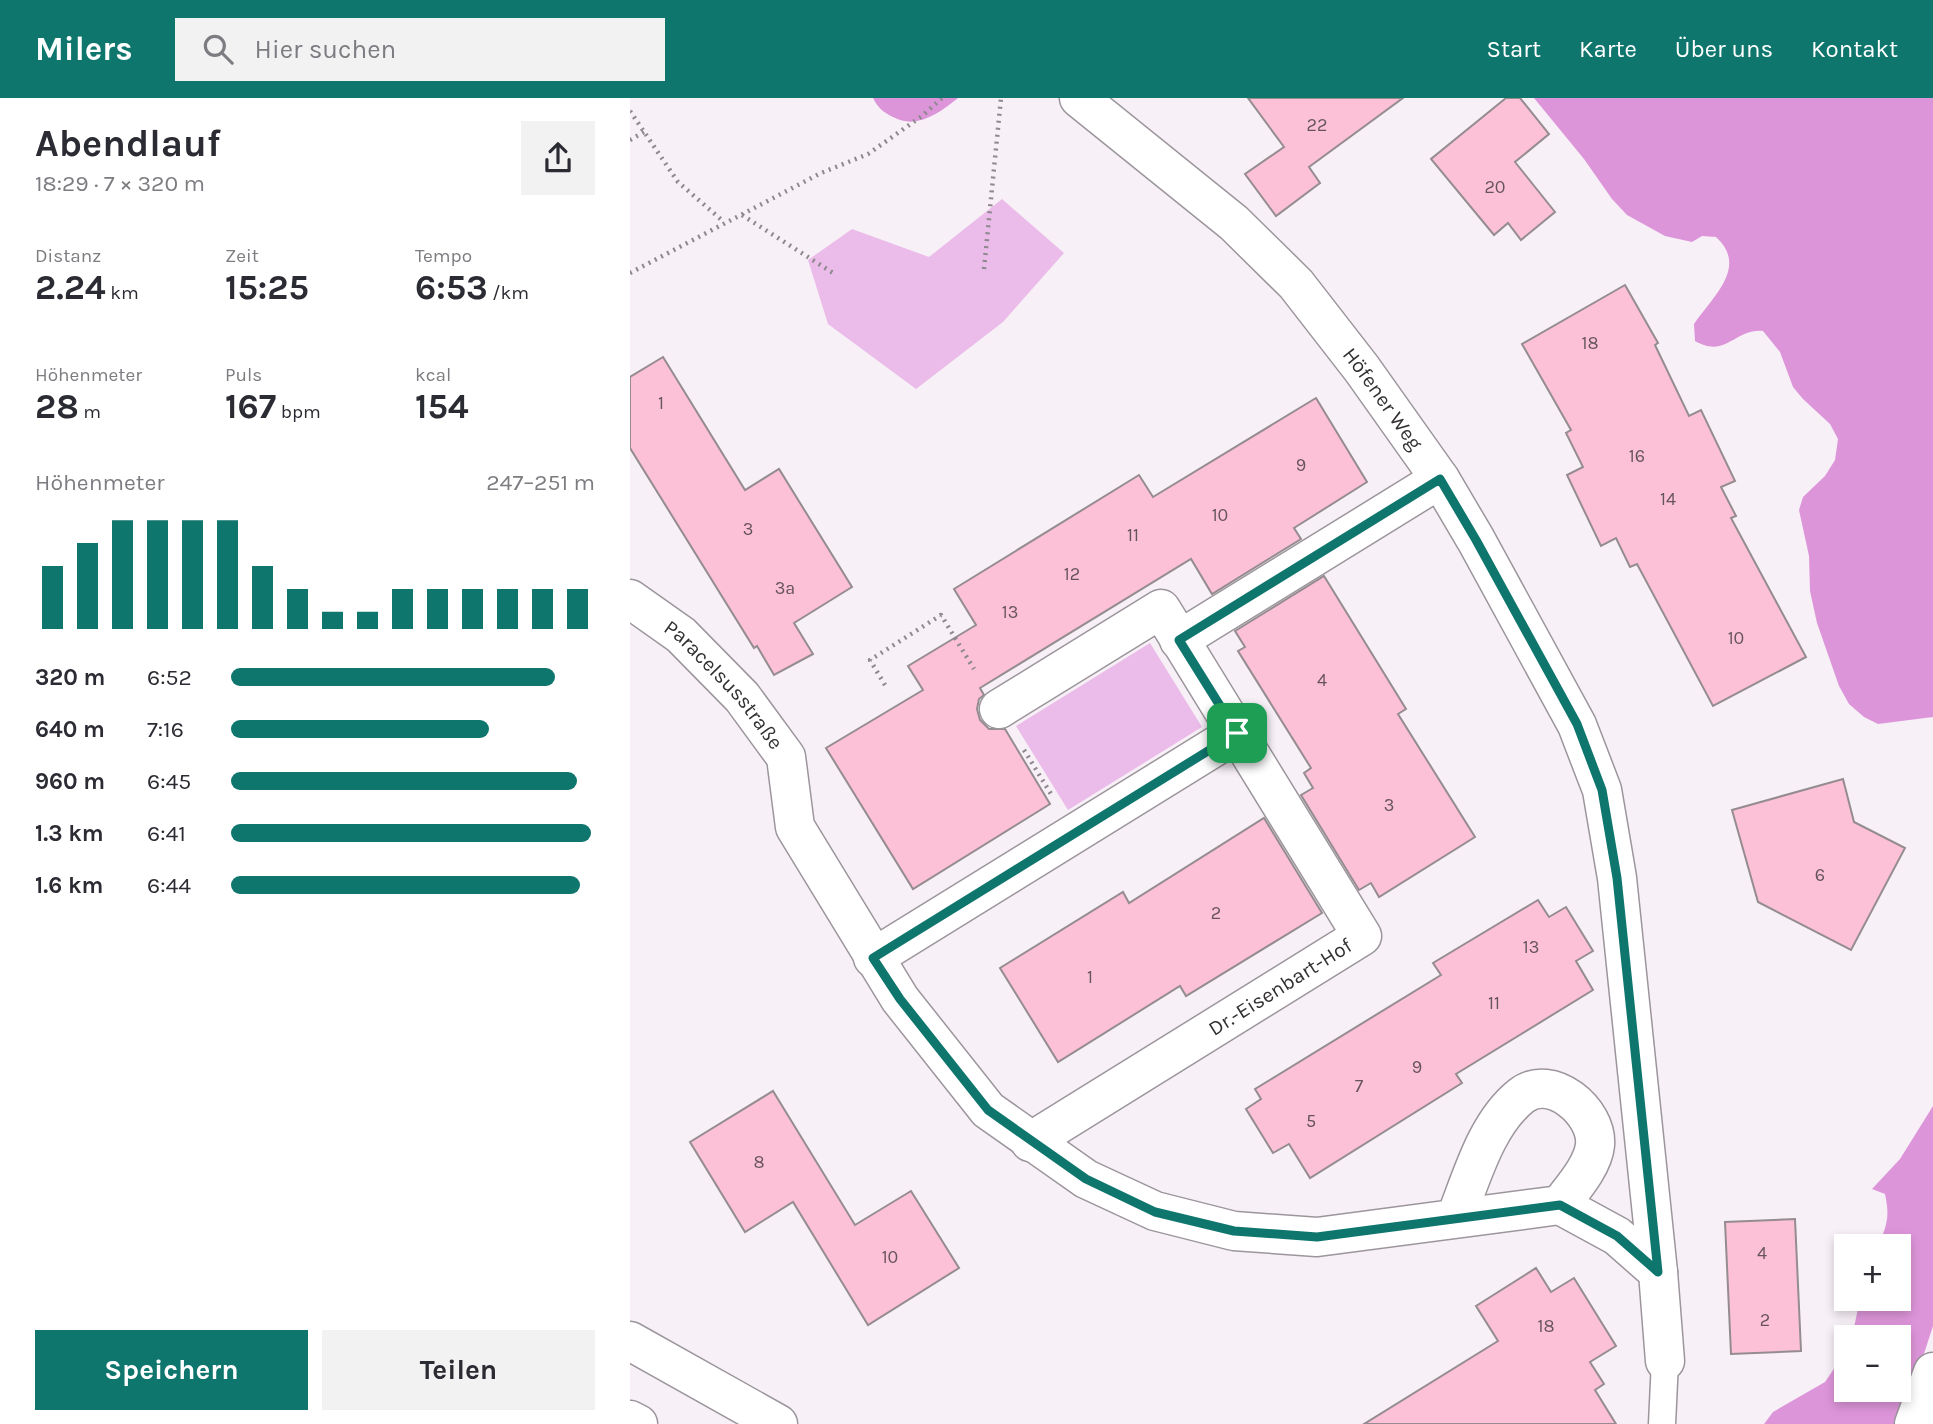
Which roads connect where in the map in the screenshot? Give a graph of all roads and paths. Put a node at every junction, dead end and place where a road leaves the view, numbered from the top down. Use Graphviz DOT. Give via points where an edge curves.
graph roads {
  1 [pos="942,98"];
  2 [pos="1001,98"];
  3 [pos="1079,98"];
  4 [pos="630,111"];
  5 [pos="643,132"];
  6 [pos="630,140"];
  7 [pos="741,215"];
  8 [pos="724,222"];
  9 [pos="984,269"];
  10 [pos="630,274"];
  11 [pos="833,274"];
  12 [pos="1440,479"];
  13 [pos="630,599"];
  14 [pos="1179,640"];
  15 [pos="999,709"];
  16 [pos="1237,733"];
  17 [pos="873,958"];
  18 [pos="1638,1088"];
  19 [pos="1591,1125"];
  20 [pos="1030,1142"];
  21 [pos="1560,1205"];
  22 [pos="1455,1217"];
  23 [pos="1658,1272"];
  24 [pos="630,1341"];
  25 [pos="1665,1361"];
  26 [pos="1933,1372"];
  27 [pos="630,1420"];
  28 [pos="638,1424"];
  29 [pos="778,1424"];
  30 [pos="1662,1424"];
  31 [pos="1914,1424"];
  1 -- 7 [label="path" via="868,154"];
  2 -- 9 [label="path"];
  3 -- 12 [label="street, Höfener Weg" via="1234,223 1296,284"];
  4 -- 5 [label="path"];
  5 -- 6 [label="path"];
  5 -- 8 [label="path" via="678,182"];
  7 -- 8 [label="path"];
  7 -- 11 [label="path"];
  8 -- 10 [label="path"];
  12 -- 14 [label="street"];
  12 -- 18 [label="street, Höfener Weg" via="1577,724 1602,790 1617,878"];
  13 -- 17 [label="street, Paracelsusstraße" via="681,635 742,697 786,757 795,827"];
  14 -- 15 [label="street, Dr.-Eisenbart-Hof" via="1161,609"];
  14 -- 16 [label="street, Dr.-Eisenbart-Hof"];
  16 -- 17 [label="street"];
  16 -- 20 [label="street, Dr.-Eisenbart-Hof" via="1362,936"];
  17 -- 20 [label="street, Paracelsusstraße" via="988,1110"];
  18 -- 19 [label="street"];
  18 -- 23 [label="street, Höfener Weg"];
  19 -- 21 [label="street" via="1595,1146 1583,1176"];
  19 -- 22 [label="street" via="1577,1102 1547,1088 1524,1094 1502,1115 1486,1143"];
  20 -- 22 [label="street, Paracelsusstraße" via="1086,1179 1155,1212 1234,1231 1317,1237"];
  21 -- 22 [label="street, Paracelsusstraße"];
  21 -- 23 [label="street" via="1617,1236"];
  23 -- 25 [label="street"];
  24 -- 29 [label="street"];
  25 -- 30 [label="lane"];
  26 -- 31 [label="street"];
  27 -- 28 [label="street"];
}
